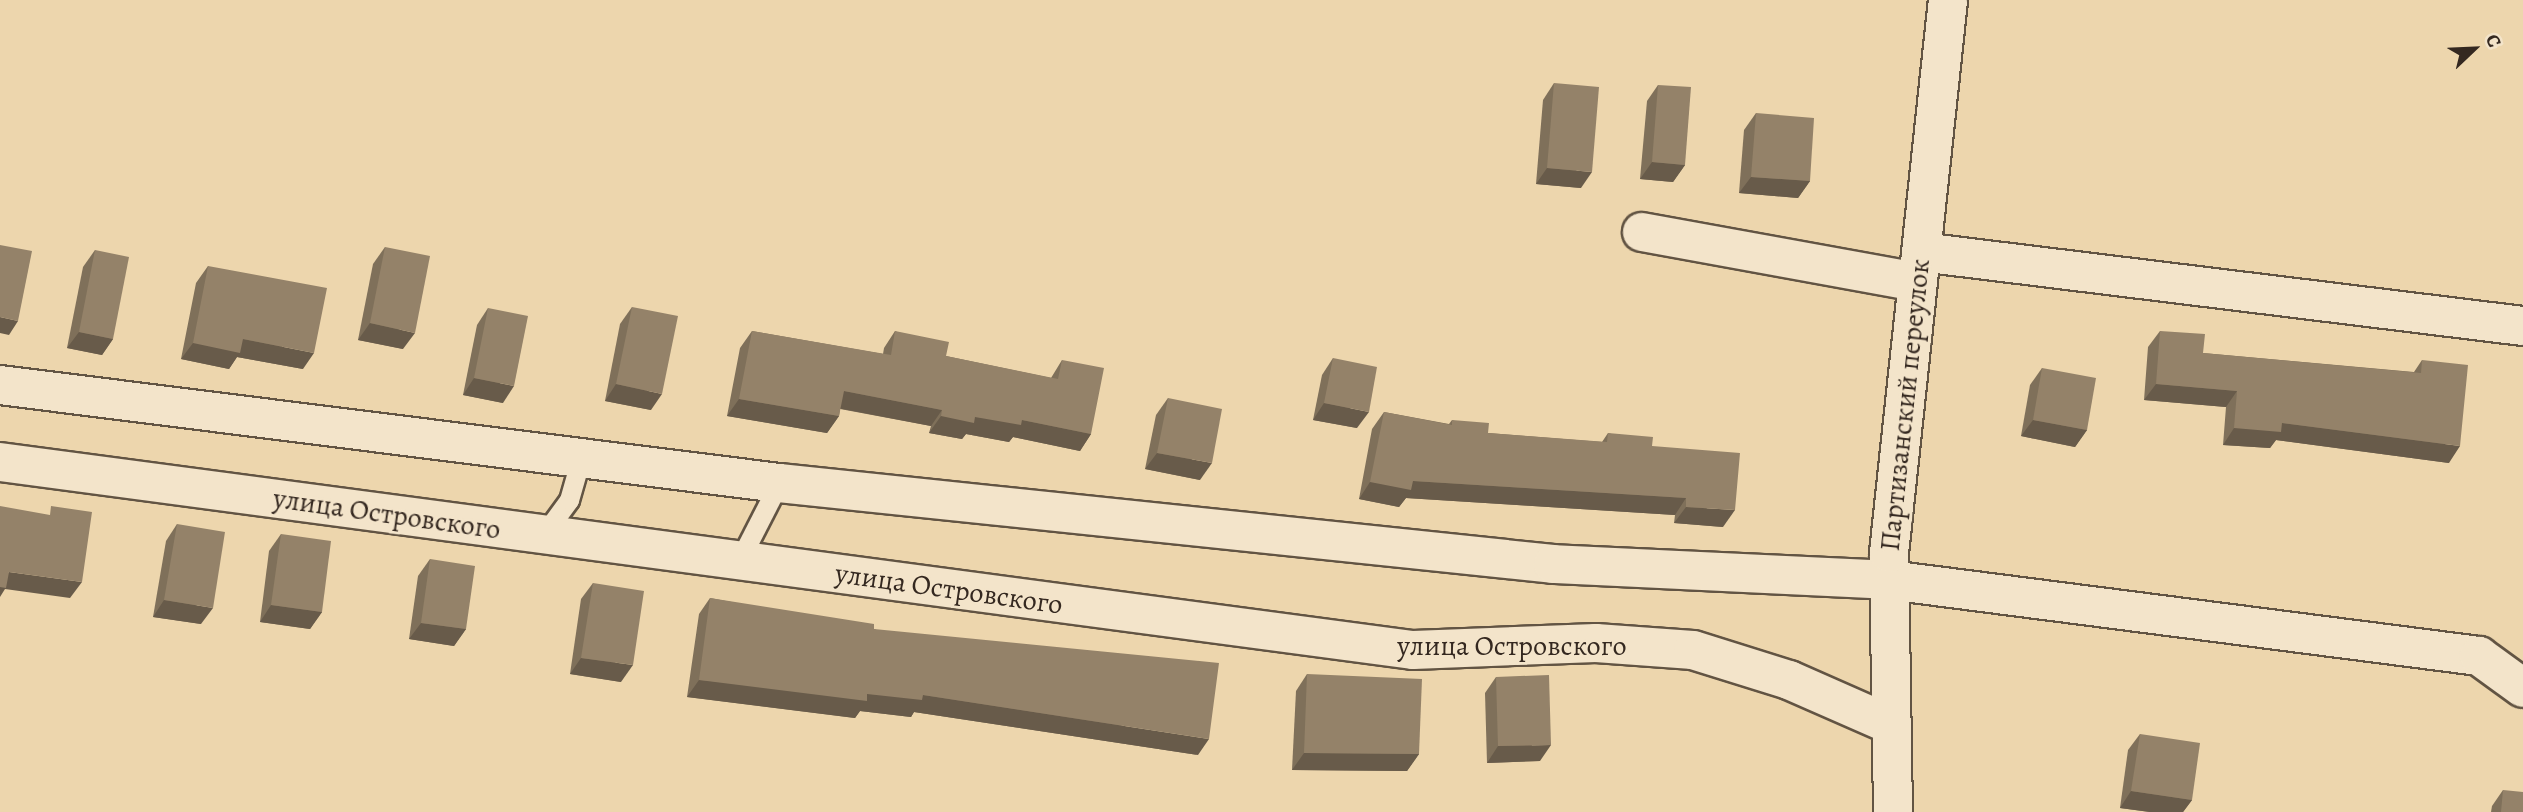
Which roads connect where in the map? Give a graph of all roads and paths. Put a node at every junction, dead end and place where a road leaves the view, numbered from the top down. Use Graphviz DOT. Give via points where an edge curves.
graph roads {
  1 [pos="1948,0"];
  2 [pos="1642,232"];
  3 [pos="1919,267"];
  4 [pos="2523,326"];
  5 [pos="0,385"];
  6 [pos="581,458"];
  7 [pos="0,462"];
  8 [pos="779,483"];
  9 [pos="544,534"];
  10 [pos="739,561"];
  11 [pos="1889,580"];
  12 [pos="2479,656"];
  13 [pos="2523,662"];
  14 [pos="2523,688"];
  15 [pos="1889,724"];
  16 [pos="1893,812"];
  1 -- 3 [label="street, Партизанский переулок"];
  2 -- 3 [label="street"];
  3 -- 4 [label="street"];
  3 -- 11 [label="street, Партизанский переулок"];
  5 -- 6 [label="street"];
  6 -- 8 [label="street"];
  6 -- 9 [label="lane" via="569,500"];
  7 -- 9 [label="street, улица Островского"];
  8 -- 10 [label="lane"];
  8 -- 11 [label="street" via="1553,564"];
  9 -- 10 [label="street, улица Островского"];
  10 -- 15 [label="street, улица Островского" via="1413,650 1596,643 1693,650 1790,680"];
  11 -- 12 [label="street"];
  11 -- 15 [label="street, Партизанский переулок"];
  12 -- 13 [label="lane"];
  12 -- 14 [label="street"];
  15 -- 16 [label="street, Партизанский переулок"];
}
